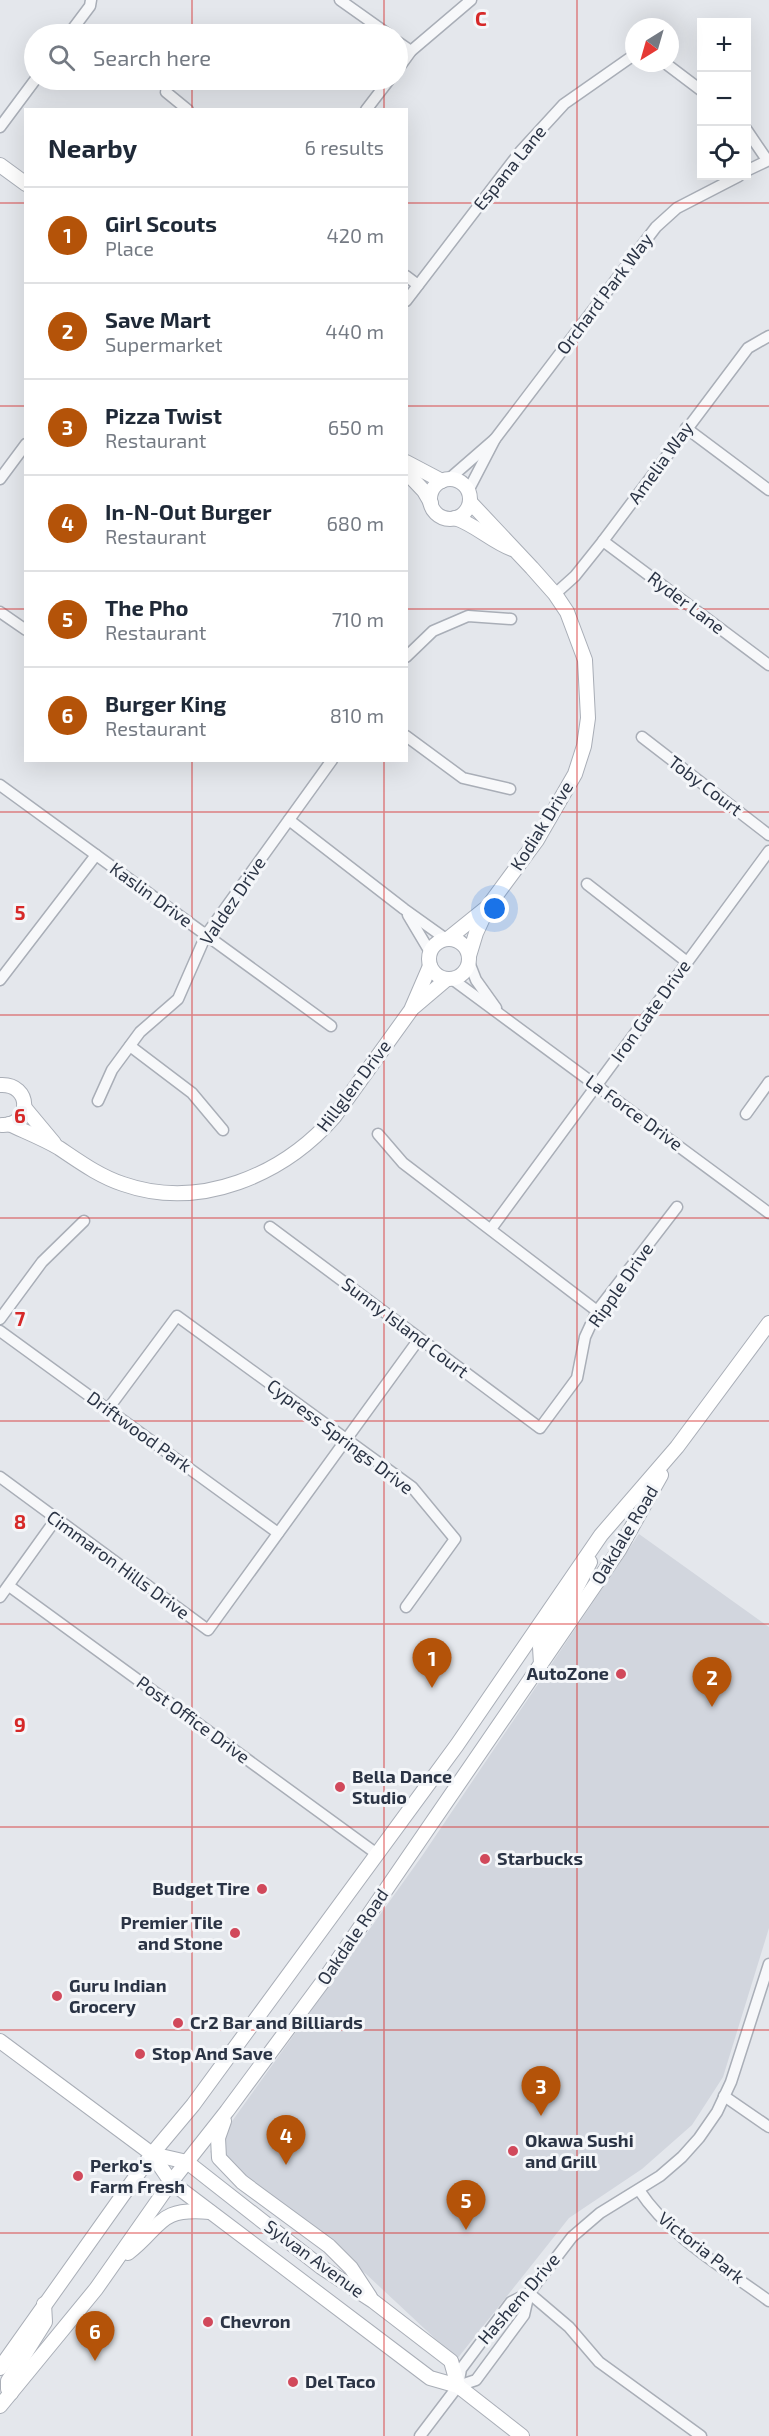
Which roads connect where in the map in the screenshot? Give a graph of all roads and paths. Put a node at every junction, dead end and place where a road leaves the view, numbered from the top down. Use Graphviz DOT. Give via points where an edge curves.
graph roads {
  1 [pos="91,0"];
  2 [pos="340,0"];
  3 [pos="471,0"];
  4 [pos="76,24"];
  5 [pos="374,24"];
  6 [pos="408,49"];
  7 [pos="411,51"];
  8 [pos="408,55"];
  9 [pos="625,62"];
  10 [pos="677,72"];
  11 [pos="697,87"];
  12 [pos="28,90"];
  13 [pos="381,90"];
  14 [pos="166,92"];
  15 [pos="186,108"];
  16 [pos="368,108"];
  17 [pos="0,127"];
  18 [pos="751,135"];
  19 [pos="768,160"];
  20 [pos="0,165"];
  21 [pos="751,169"];
  22 [pos="731,180"];
  23 [pos="24,183"];
  24 [pos="408,278"];
  25 [pos="418,285"];
  26 [pos="408,298"];
  27 [pos="769,336"];
  28 [pos="686,428"];
  29 [pos="495,439"];
  30 [pos="24,447"];
  31 [pos="408,463"];
  32 [pos="408,474"];
  33 [pos="0,479"];
  34 [pos="446,480"];
  35 [pos="769,490"];
  36 [pos="469,497"];
  37 [pos="431,503"];
  38 [pos="455,518"];
  39 [pos="603,541"];
  40 [pos="513,550"];
  41 [pos="555,594"];
  42 [pos="0,612"];
  43 [pos="511,619"];
  44 [pos="24,629"];
  45 [pos="408,655"];
  46 [pos="769,665"];
  47 [pos="408,737"];
  48 [pos="642,737"];
  49 [pos="331,762"];
  50 [pos="0,785"];
  51 [pos="510,789"];
  52 [pos="289,820"];
  53 [pos="769,835"];
  54 [pos="769,850"];
  55 [pos="96,855"];
  56 [pos="587,884"];
  57 [pos="489,905"];
  58 [pos="404,909"];
  59 [pos="206,935"];
  60 [pos="447,939"];
  61 [pos="430,952"];
  62 [pos="469,959"];
  63 [pos="687,962"];
  64 [pos="430,966"];
  65 [pos="449,979"];
  66 [pos="0,980"];
  67 [pos="411,1010"];
  68 [pos="500,1013"];
  69 [pos="332,1026"];
  70 [pos="130,1046"];
  71 [pos="769,1082"];
  72 [pos="0,1084"];
  73 [pos="596,1085"];
  74 [pos="98,1101"];
  75 [pos="24,1107"];
  76 [pos="746,1114"];
  77 [pos="3,1126"];
  78 [pos="223,1130"];
  79 [pos="378,1134"];
  80 [pos="58,1147"];
  81 [pos="677,1207"];
  82 [pos="769,1213"];
  83 [pos="84,1221"];
  84 [pos="270,1227"];
  85 [pos="491,1228"];
  86 [pos="597,1311"];
  87 [pos="0,1319"];
  88 [pos="769,1323"];
  89 [pos="0,1331"];
  90 [pos="419,1339"];
  91 [pos="108,1409"];
  92 [pos="540,1428"];
  93 [pos="345,1440"];
  94 [pos="677,1447"];
  95 [pos="0,1478"];
  96 [pos="56,1520"];
  97 [pos="278,1533"];
  98 [pos="601,1535"];
  99 [pos="9,1586"];
  100 [pos="0,1597"];
  101 [pos="406,1607"];
  102 [pos="541,1664"];
  103 [pos="377,1854"];
  104 [pos="769,1964"];
  105 [pos="0,2041"];
  106 [pos="724,2096"];
  107 [pos="228,2111"];
  108 [pos="769,2127"];
  109 [pos="152,2154"];
  110 [pos="187,2162"];
  111 [pos="171,2182"];
  112 [pos="639,2190"];
  113 [pos="210,2212"];
  114 [pos="117,2261"];
  115 [pos="529,2294"];
  116 [pos="373,2301"];
  117 [pos="769,2301"];
  118 [pos="44,2304"];
  119 [pos="0,2368"];
  120 [pos="458,2386"];
  121 [pos="11,2393"];
  122 [pos="0,2406"];
  123 [pos="420,2436"];
  124 [pos="522,2436"];
  125 [pos="701,2436"];
  1 -- 4 [label="street"];
  2 -- 5 [label="street"];
  3 -- 7 [label="street"];
  6 -- 7 [label="street"];
  7 -- 8 [label="street"];
  9 -- 25 [label="street, Espana Lane" via="564,104 520,152"];
  10 -- 11 [label="street"];
  12 -- 17 [label="street"];
  13 -- 16 [label="street"];
  14 -- 15 [label="street"];
  18 -- 19 [label="street"];
  19 -- 21 [label="street"];
  20 -- 23 [label="main road"];
  22 -- 29 [label="street, Orchard Park Way" via="677,208 656,227"];
  24 -- 25 [label="street"];
  25 -- 26 [label="street, Espana Lane"];
  27 -- 28 [label="street, Amelia Way" via="748,348"];
  28 -- 35 [label="street"];
  28 -- 39 [label="street, Amelia Way"];
  29 -- 34 [label="street, Orchard Park Way"];
  29 -- 36 [label="street, Orchard Park Way"];
  30 -- 33 [label="street"];
  31 -- 34 [label="main road"];
  32 -- 37 [label="main road"];
  34 -- 36 [label="main road" via="462,483"];
  34 -- 37 [label="main road" via="433,490"];
  36 -- 38 [label="main road" via="465,512"];
  36 -- 40 [label="main road, Kodiak Drive"];
  37 -- 38 [label="main road" via="438,514"];
  38 -- 40 [label="main road, Kodiak Drive"];
  39 -- 41 [label="street, Amelia Way"];
  39 -- 46 [label="street, Ryder Lane"];
  40 -- 41 [label="main road, Kodiak Drive"];
  41 -- 57 [label="main road, Kodiak Drive" via="574,628 585,660 588,718 584,746 557,809"];
  42 -- 44 [label="street"];
  43 -- 45 [label="street" via="468,616 433,631"];
  47 -- 51 [label="street" via="463,778"];
  48 -- 53 [label="street, Toby Court"];
  49 -- 52 [label="street, Valdez Drive"];
  50 -- 55 [label="street, Kaslin Drive"];
  52 -- 58 [label="street, La Force Drive"];
  52 -- 59 [label="street, Valdez Drive"];
  54 -- 63 [label="street, Iron Gate Drive"];
  55 -- 59 [label="street, Kaslin Drive"];
  55 -- 66 [label="street"];
  56 -- 63 [label="street"];
  57 -- 60 [label="main road, Kodiak Drive"];
  57 -- 62 [label="main road, Kodiak Drive"];
  58 -- 60 [label="street, La Force Drive"];
  58 -- 61 [label="street, La Force Drive"];
  59 -- 69 [label="street, Kaslin Drive"];
  59 -- 70 [label="street, Valdez Drive" via="178,999 140,1032"];
  60 -- 61 [label="main road" via="436,943"];
  60 -- 62 [label="main road, La Force Drive" via="465,945"];
  61 -- 64 [label="main road, La Force Drive"];
  62 -- 65 [label="main road" via="463,973"];
  62 -- 68 [label="street, La Force Drive" via="476,980"];
  63 -- 73 [label="street, Iron Gate Drive"];
  64 -- 65 [label="main road, La Force Drive" via="437,975"];
  64 -- 67 [label="main road, Hillglen Drive"];
  65 -- 67 [label="main road, Hillglen Drive"];
  65 -- 68 [label="street, La Force Drive"];
  67 -- 80 [label="main road, Hillglen Drive" via="321,1131 290,1157 251,1178 199,1191 148,1190 100,1174"];
  68 -- 73 [label="street, La Force Drive"];
  70 -- 74 [label="street, Valdez Drive" via="112,1070"];
  70 -- 78 [label="street" via="192,1093"];
  71 -- 76 [label="street"];
  72 -- 75 [label="main road, Hillglen Drive" via="18,1090"];
  73 -- 82 [label="street, La Force Drive"];
  73 -- 85 [label="street, Iron Gate Drive"];
  75 -- 77 [label="main road, Hillglen Drive" via="20,1118"];
  75 -- 80 [label="main road, Hillglen Drive"];
  77 -- 80 [label="main road, Hillglen Drive"];
  79 -- 85 [label="street" via="403,1163"];
  81 -- 86 [label="street, Ripple Drive"];
  83 -- 87 [label="street" via="42,1262"];
  84 -- 90 [label="street, Sunny Island Court"];
  85 -- 86 [label="street"];
  86 -- 92 [label="street, Ripple Drive" via="585,1337 577,1378"];
  88 -- 94 [label="main road, Oakdale Road"];
  89 -- 91 [label="street, Driftwood Park"];
  90 -- 92 [label="street, Sunny Island Court"];
  90 -- 93 [label="street"];
  91 -- 93 [label="street, Cypress Springs Drive" via="177,1316"];
  91 -- 97 [label="street, Driftwood Park"];
  93 -- 97 [label="street"];
  93 -- 101 [label="street, Cypress Springs Drive" via="412,1487 455,1539"];
  94 -- 98 [label="main road, Oakdale Road"];
  94 -- 102 [label="main road, Oakdale Road" via="619,1550"];
  95 -- 96 [label="street, Cimmaron Hills Drive"];
  96 -- 97 [label="street, Cimmaron Hills Drive" via="207,1630"];
  96 -- 99 [label="street"];
  98 -- 102 [label="main road" via="583,1579 540,1647"];
  98 -- 103 [label="main road, Oakdale Road"];
  99 -- 100 [label="street"];
  99 -- 103 [label="street, Post Office Drive"];
  102 -- 107 [label="main road, Oakdale Road" via="324,1980"];
  103 -- 109 [label="main road, Oakdale Road" via="193,2105"];
  104 -- 106 [label="street, Hashem Drive"];
  105 -- 109 [label="main road, Sylvan Avenue"];
  106 -- 108 [label="street"];
  106 -- 112 [label="street, Hashem Drive" via="692,2146"];
  107 -- 110 [label="main road, Oakdale Road"];
  107 -- 116 [label="main road" via="218,2138 219,2158 242,2182 329,2246 351,2268"];
  109 -- 110 [label="main road, Sylvan Avenue"];
  109 -- 111 [label="main road, Sylvan Avenue"];
  109 -- 118 [label="main road, Oakdale Road"];
  110 -- 111 [label="main road, Oakdale Road"];
  110 -- 116 [label="main road, Sylvan Avenue" via="321,2267"];
  111 -- 113 [label="main road, Sylvan Avenue"];
  111 -- 114 [label="main road, Oakdale Road"];
  112 -- 115 [label="street, Hashem Drive" via="581,2228"];
  112 -- 117 [label="street, Victoria Park" via="678,2234"];
  113 -- 114 [label="main road" via="180,2211 167,2217"];
  113 -- 120 [label="main road, Sylvan Avenue" via="430,2378"];
  114 -- 121 [label="main road, Oakdale Road"];
  115 -- 120 [label="street, Hashem Drive" via="511,2302 461,2369"];
  115 -- 120 [label="street" via="524,2315 476,2380"];
  115 -- 125 [label="street" via="569,2327 599,2362"];
  116 -- 120 [label="main road, Sylvan Avenue" via="451,2361"];
  118 -- 119 [label="main road, Oakdale Road"];
  118 -- 121 [label="main road" via="45,2322 8,2381"];
  120 -- 123 [label="street"];
  120 -- 124 [label="main road, Sylvan Avenue"];
  121 -- 122 [label="main road, Oakdale Road"];
}
